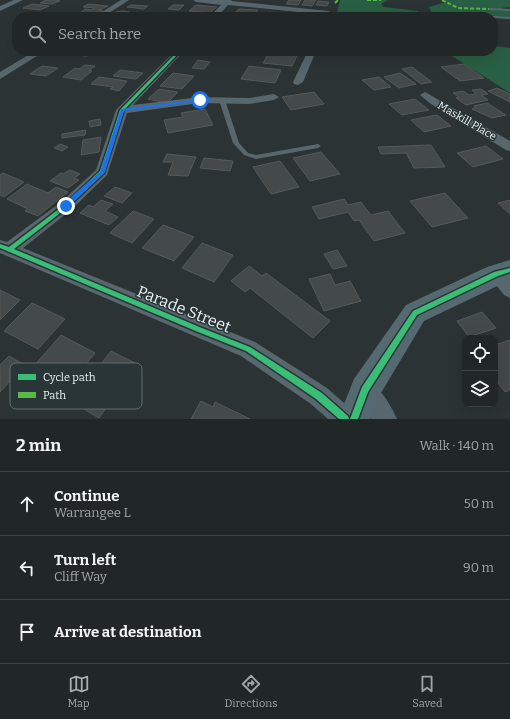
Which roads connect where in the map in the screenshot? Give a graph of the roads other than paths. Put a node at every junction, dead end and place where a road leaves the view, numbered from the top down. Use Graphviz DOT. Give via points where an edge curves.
graph roads {
  1 [pos="20,0"];
  2 [pos="126,0"];
  3 [pos="196,0"];
  4 [pos="228,1"];
  5 [pos="335,3"];
  6 [pos="0,9"];
  7 [pos="489,9"];
  8 [pos="510,10"];
  9 [pos="106,12"];
  10 [pos="218,12"];
  11 [pos="306,12"];
  12 [pos="329,12"];
  13 [pos="498,17"];
  14 [pos="510,18"];
  15 [pos="33,56"];
  16 [pos="175,56"];
  17 [pos="310,56"];
  18 [pos="0,76"];
  19 [pos="298,82"];
  20 [pos="425,95"];
  21 [pos="274,97"];
  22 [pos="222,100"];
  23 [pos="122,110"];
  24 [pos="318,146"];
  25 [pos="510,147"];
  26 [pos="4,248"];
  27 [pos="505,278"];
  28 [pos="365,390"];
  29 [pos="345,419"];
  30 [pos="354,419"];
  31 [pos="385,419"];
  1 -- 6 [label="street"];
  2 -- 9 [label="street"];
  3 -- 4 [label="street"];
  4 -- 10 [label="street"];
  4 -- 11 [label="street"];
  5 -- 12 [label="street"];
  7 -- 8 [label="lane"];
  13 -- 14 [label="lane"];
  15 -- 18 [label="street"];
  16 -- 23 [label="street"];
  17 -- 19 [label="street"];
  20 -- 25 [label="street, Maskill Place" via="444,109"];
  21 -- 22 [label="street"];
  22 -- 23 [label="street" via="200,100"];
  22 -- 24 [label="lane" via="236,143 246,154 256,156"];
  23 -- 26 [label="street" via="102,172 66,206"];
  26 -- 29 [label="street, Parade Street" via="248,348 319,396"];
  27 -- 28 [label="street" via="415,314"];
  28 -- 30 [label="street"];
  28 -- 31 [label="street"];
}
